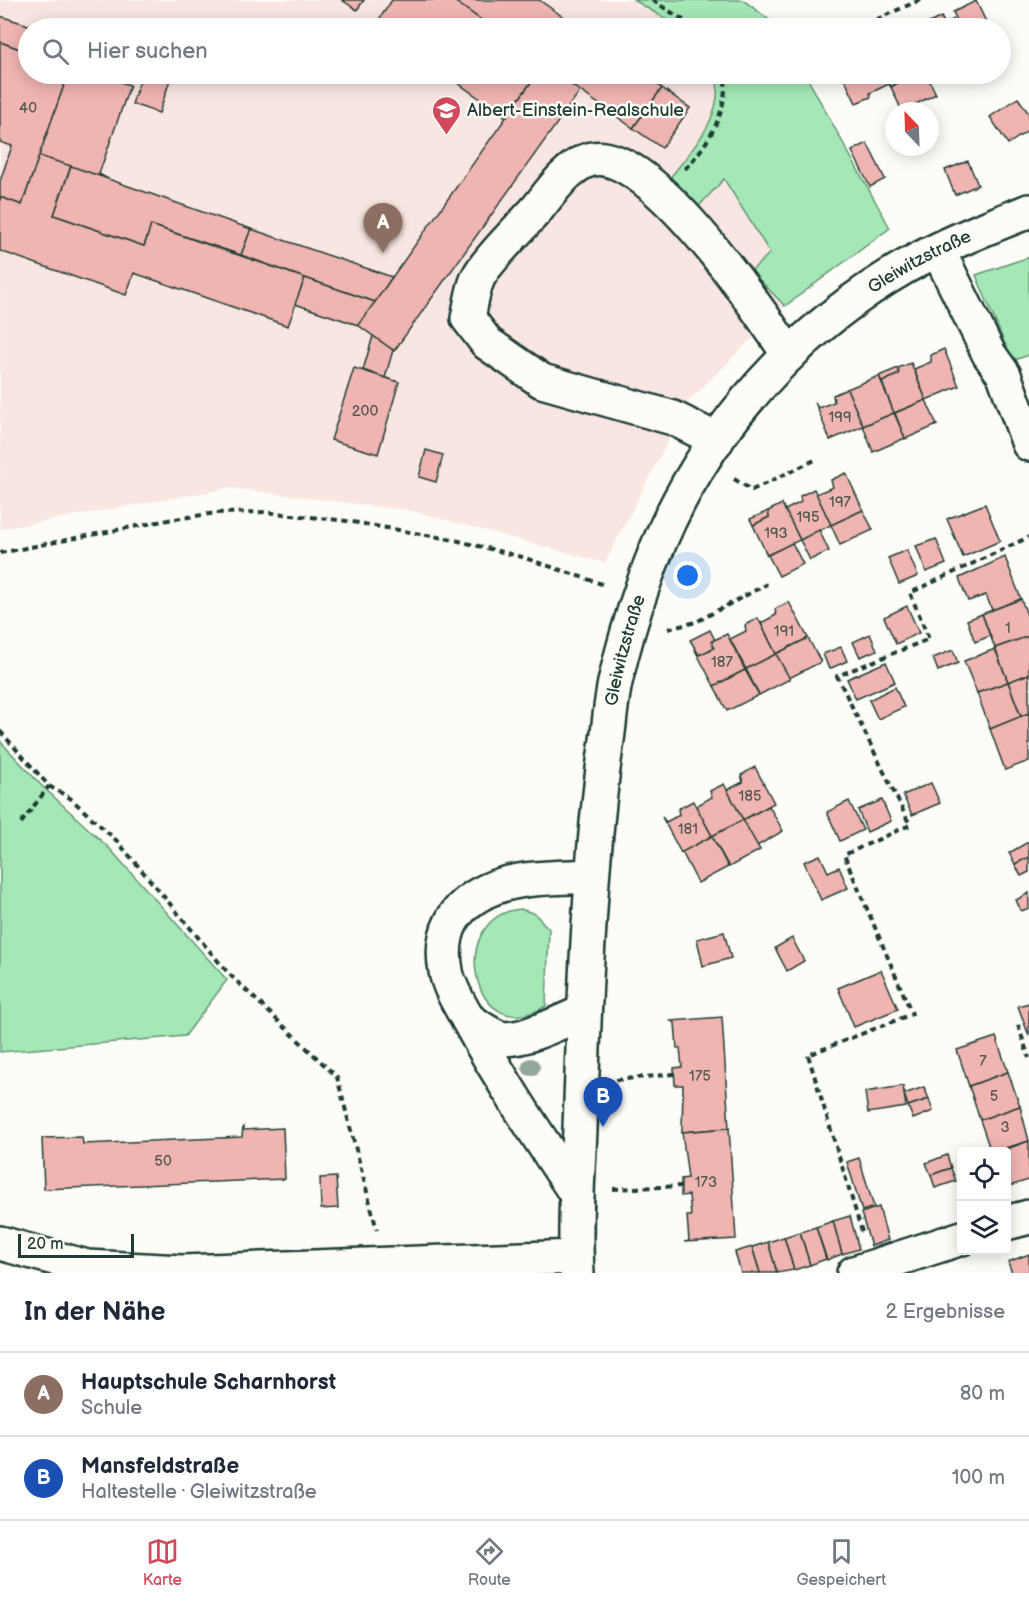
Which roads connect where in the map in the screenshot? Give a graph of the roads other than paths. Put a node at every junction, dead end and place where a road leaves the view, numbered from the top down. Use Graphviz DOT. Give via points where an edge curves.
graph roads {
  1 [pos="1029,211"];
  2 [pos="938,250"];
  3 [pos="789,355"];
  4 [pos="717,440"];
  5 [pos="1029,444"];
  6 [pos="592,876"];
  7 [pos="584,1012"];
  8 [pos="468,1019"];
  9 [pos="577,1195"];
  10 [pos="1029,1217"];
  11 [pos="1011,1222"];
  12 [pos="957,1240"];
  13 [pos="0,1243"];
  14 [pos="576,1265"];
  15 [pos="394,1269"];
  16 [pos="87,1270"];
  17 [pos="863,1270"];
  1 -- 2 [label="street, Gleiwitzstraße"];
  2 -- 3 [label="street, Gleiwitzstraße" via="870,290"];
  2 -- 5 [label="street" via="989,354 1004,375"];
  3 -- 4 [label="street, Gleiwitzstraße"];
  3 -- 4 [label="street" via="744,288 689,220 630,168 609,159 586,160 561,181 478,278 468,318 487,344 542,381 673,418"];
  4 -- 6 [label="street, Gleiwitzstraße" via="679,501 640,596 619,669"];
  6 -- 7 [label="street, Gleiwitzstraße"];
  6 -- 8 [label="street" via="519,882 489,890 466,903 449,922 446,972"];
  7 -- 8 [label="street" via="522,1036 502,1039"];
  7 -- 9 [label="street, Gleiwitzstraße"];
  8 -- 9 [label="street" via="500,1080"];
  9 -- 14 [label="street, Gleiwitzstraße"];
  10 -- 11 [label="street"];
  12 -- 17 [label="street"];
  13 -- 16 [label="street"];
  14 -- 15 [label="street"];
  15 -- 16 [label="street"];
}
